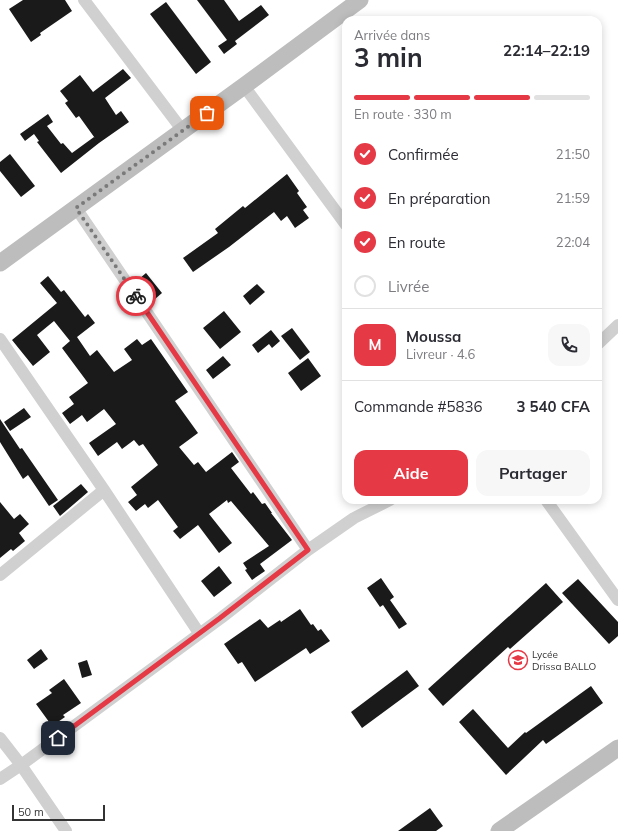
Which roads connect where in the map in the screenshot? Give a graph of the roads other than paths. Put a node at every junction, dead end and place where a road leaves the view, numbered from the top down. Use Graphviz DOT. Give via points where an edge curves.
graph roads {
  1 [pos="84,0"];
  2 [pos="360,0"];
  3 [pos="244,86"];
  4 [pos="183,131"];
  5 [pos="76,208"];
  6 [pos="342,220"];
  7 [pos="0,263"];
  8 [pos="618,325"];
  9 [pos="0,339"];
  10 [pos="602,340"];
  11 [pos="104,490"];
  12 [pos="382,504"];
  13 [pos="549,504"];
  14 [pos="308,550"];
  15 [pos="0,575"];
  16 [pos="618,600"];
  17 [pos="199,633"];
  18 [pos="0,738"];
  19 [pos="618,748"];
  20 [pos="21,765"];
  21 [pos="0,779"];
  22 [pos="66,831"];
  23 [pos="499,831"];
  1 -- 4 [label="street"];
  2 -- 3 [label="street"];
  3 -- 4 [label="street"];
  3 -- 6 [label="street"];
  4 -- 5 [label="street"];
  5 -- 7 [label="street"];
  5 -- 14 [label="street"];
  8 -- 10 [label="street"];
  9 -- 11 [label="street"];
  11 -- 15 [label="street"];
  11 -- 17 [label="street"];
  12 -- 14 [label="street" via="354,518"];
  13 -- 16 [label="street"];
  14 -- 17 [label="street"];
  17 -- 20 [label="street"];
  18 -- 20 [label="street"];
  19 -- 23 [label="street"];
  20 -- 21 [label="street"];
  20 -- 22 [label="street"];
}
